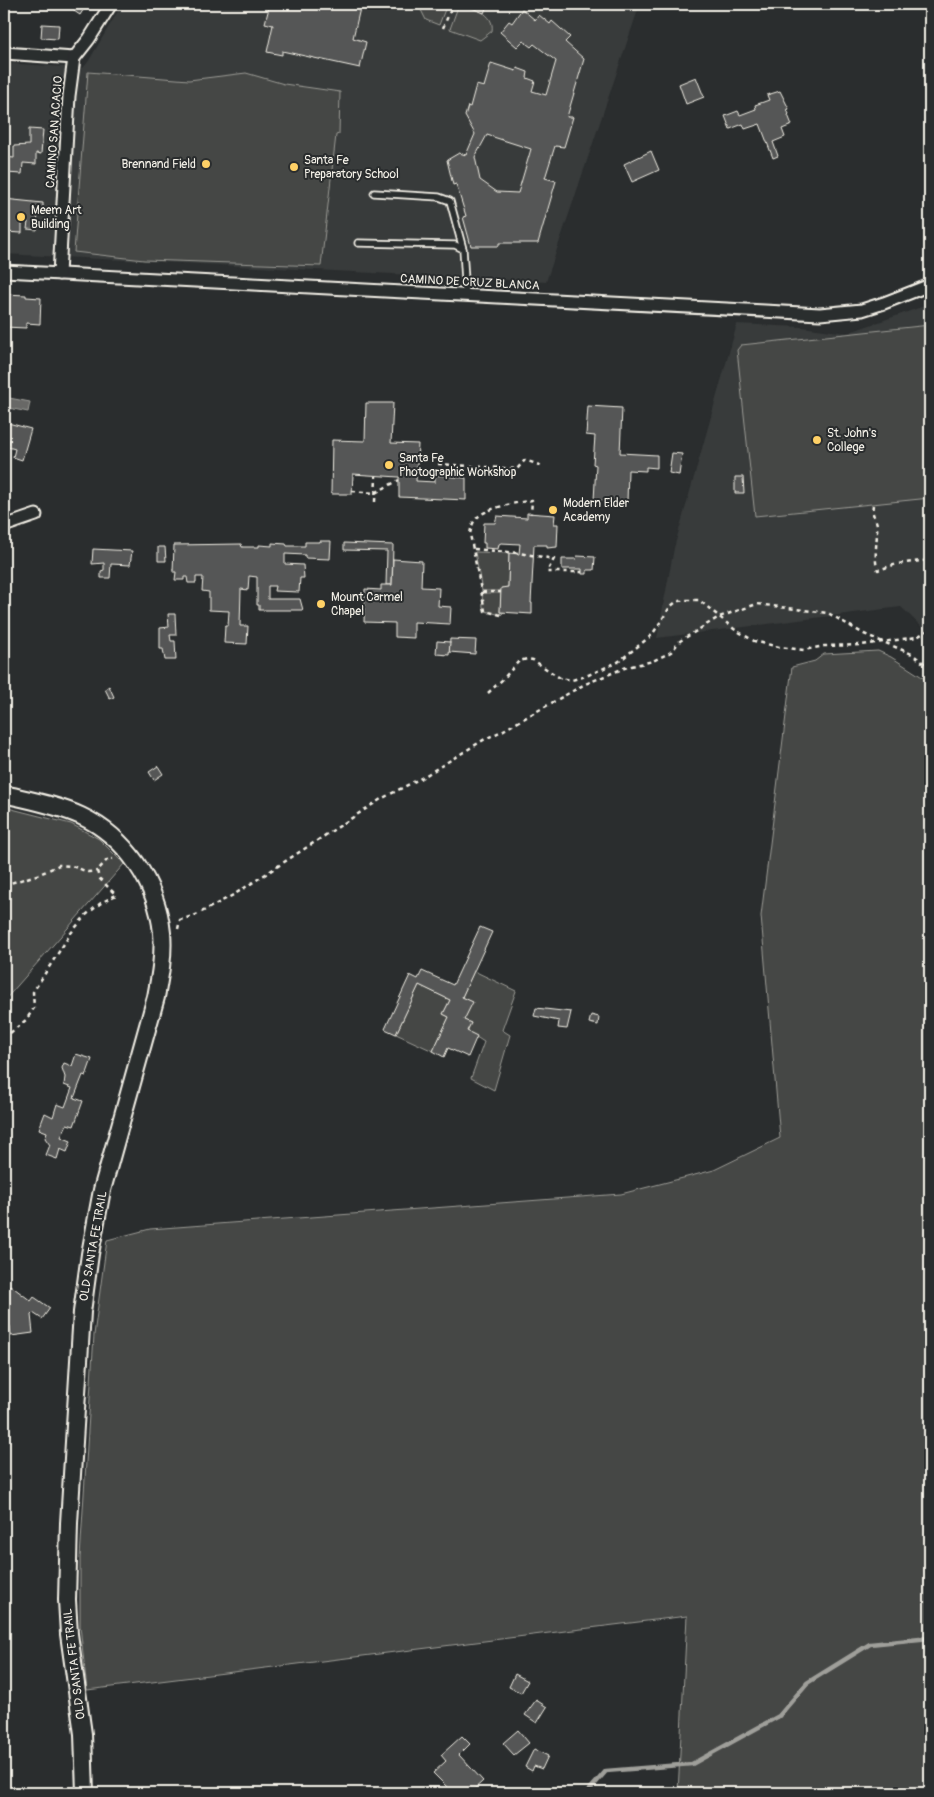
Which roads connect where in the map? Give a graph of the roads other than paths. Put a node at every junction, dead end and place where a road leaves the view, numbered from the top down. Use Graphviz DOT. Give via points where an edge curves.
graph roads {
  1 [pos="111,4"];
  2 [pos="4,52"];
  3 [pos="74,58"];
  4 [pos="374,194"];
  5 [pos="358,244"];
  6 [pos="463,249"];
  7 [pos="4,271"];
  8 [pos="60,274"];
  9 [pos="930,285"];
  10 [pos="466,296"];
  11 [pos="36,515"];
  12 [pos="4,526"];
  13 [pos="4,794"];
  14 [pos="84,1793"];
  1 -- 3 [label="street"];
  2 -- 3 [label="street"];
  3 -- 8 [label="street, CAMINO SAN ACACIO" via="69,96"];
  4 -- 6 [label="lane" via="439,197 450,201"];
  5 -- 6 [label="lane" via="455,246"];
  6 -- 10 [label="lane"];
  7 -- 8 [label="street, CAMINO DE CRUZ BLANCA"];
  8 -- 10 [label="street, CAMINO DE CRUZ BLANCA"];
  9 -- 10 [label="street, CAMINO DE CRUZ BLANCA" via="862,310 820,314"];
  11 -- 12 [label="street"];
  13 -- 14 [label="street, OLD SANTA FE TRAIL" via="62,809 110,834 140,868 153,896 162,933 160,978 102,1190 87,1268 81,1328 67,1600 83,1734"];
}
